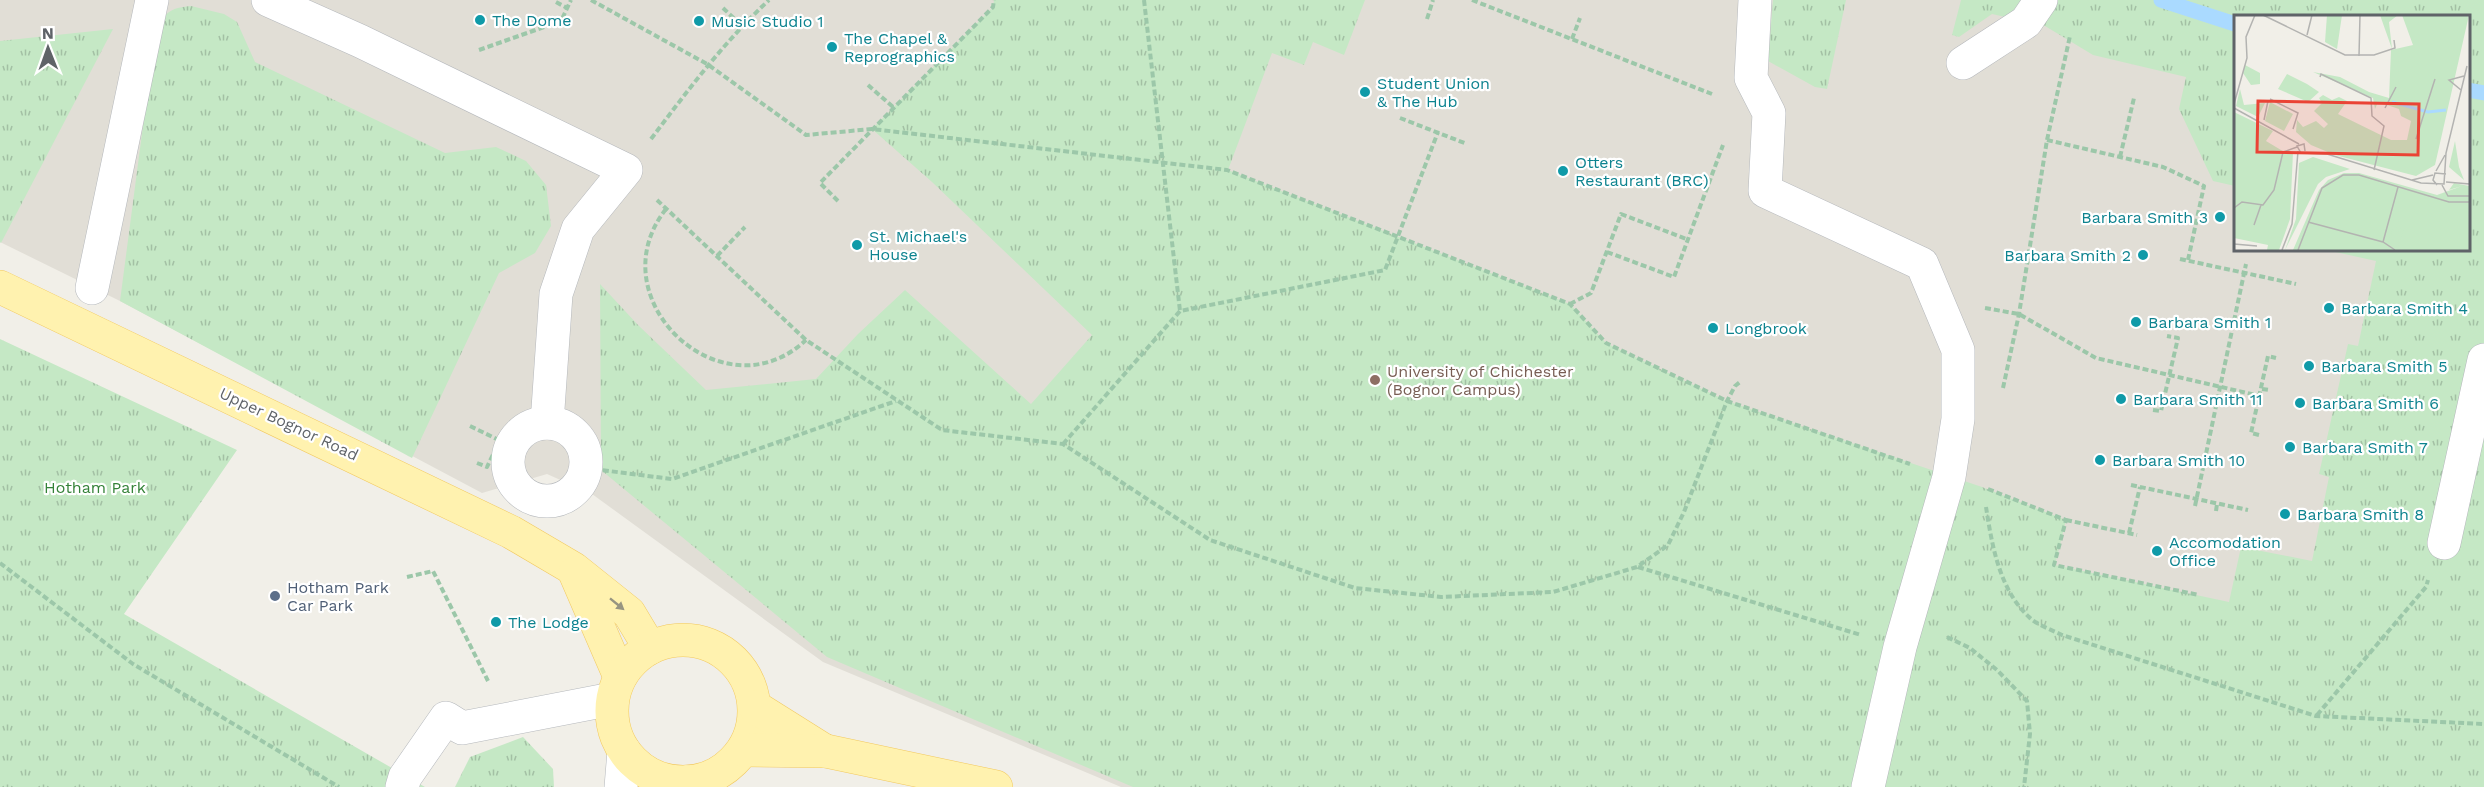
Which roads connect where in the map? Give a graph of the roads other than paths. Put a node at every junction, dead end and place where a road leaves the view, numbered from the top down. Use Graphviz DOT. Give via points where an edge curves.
graph roads {
  1 [pos="152,0"];
  2 [pos="268,0"];
  3 [pos="1755,0"];
  4 [pos="2041,0"];
  5 [pos="1963,63"];
  6 [pos="0,287"];
  7 [pos="92,288"];
  8 [pos="2484,360"];
  9 [pos="547,423"];
  10 [pos="529,496"];
  11 [pos="511,532"];
  12 [pos="2444,543"];
  13 [pos="574,569"];
  14 [pos="650,648"];
  15 [pos="616,688"];
  16 [pos="755,706"];
  17 [pos="743,750"];
  18 [pos="624,751"];
  19 [pos="826,752"];
  20 [pos="685,785"];
  21 [pos="402,787"];
  22 [pos="621,787"];
  23 [pos="996,787"];
  24 [pos="1868,787"];
  1 -- 7 [label="street"];
  2 -- 9 [label="street" via="626,170 578,229 556,294"];
  3 -- 24 [label="street" via="1750,78 1769,113 1765,191 1922,264 1958,350 1958,419 1950,477 1900,647"];
  4 -- 5 [label="street" via="2026,22"];
  6 -- 11 [label="main road, Upper Bognor Road"];
  8 -- 12 [label="street"];
  9 -- 10 [label="street" via="523,431 506,443 510,473 517,487"];
  9 -- 10 [label="street" via="576,436 584,450 585,468 578,485 564,497 547,501"];
  10 -- 11 [label="street"];
  11 -- 13 [label="main road, Upper Bognor Road"];
  13 -- 14 [label="main road, Upper Bognor Road, one-way" via="629,613"];
  13 -- 15 [label="main road"];
  14 -- 15 [label="main road" via="627,666"];
  14 -- 16 [label="main road" via="686,640 717,649 731,658 745,676"];
  15 -- 18 [label="main road" via="612,721"];
  15 -- 21 [label="street" via="462,728 446,718"];
  16 -- 17 [label="main road"];
  16 -- 19 [label="main road"];
  17 -- 19 [label="main road"];
  17 -- 20 [label="main road" via="726,769"];
  18 -- 20 [label="main road" via="635,765 655,777"];
  18 -- 22 [label="street"];
  19 -- 23 [label="main road"];
}
